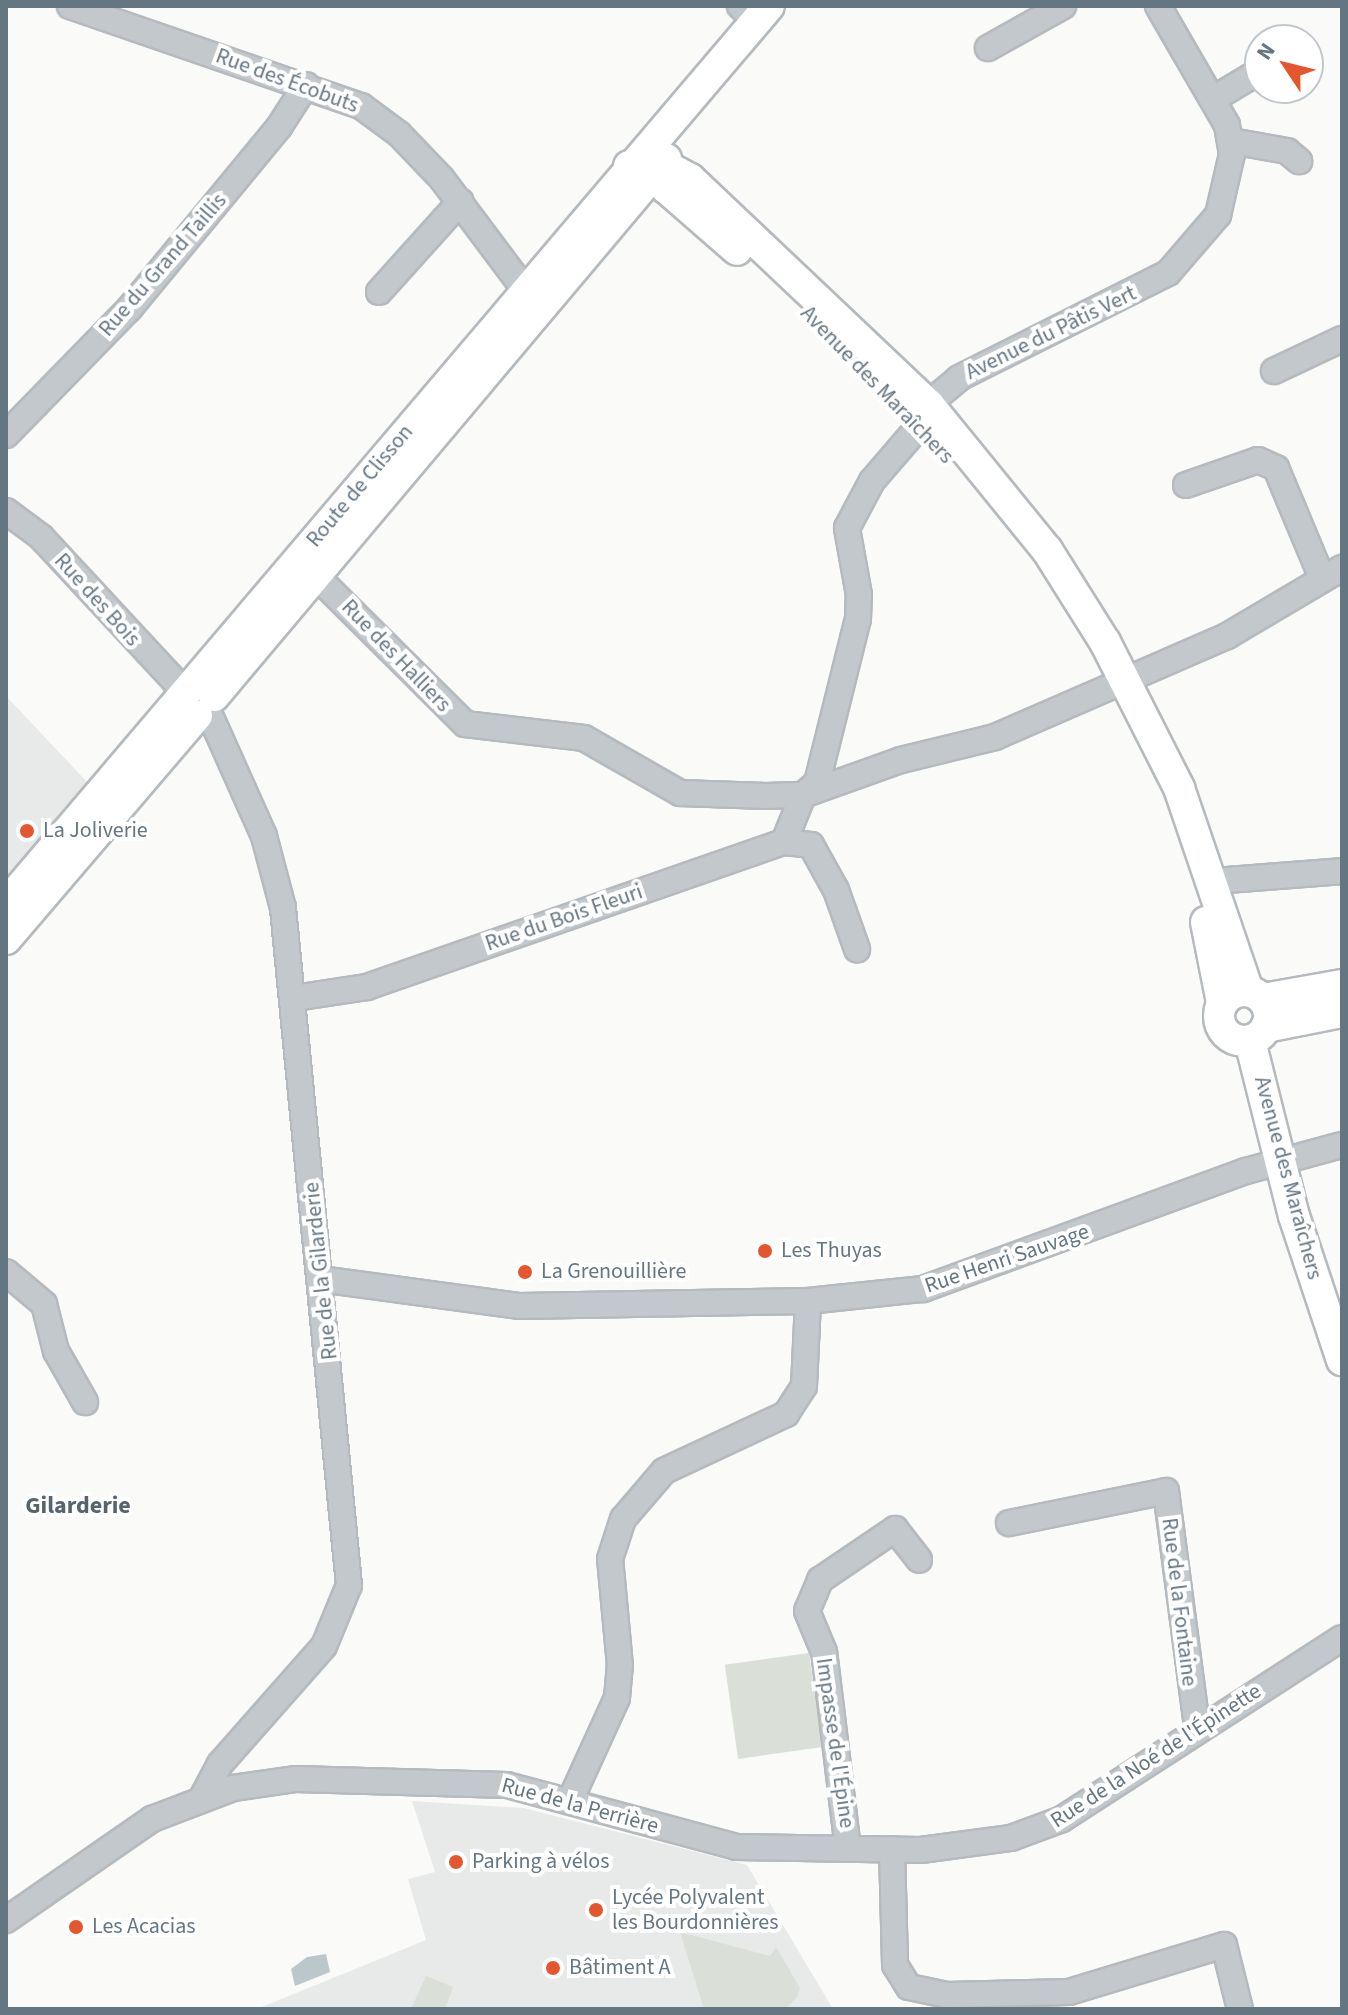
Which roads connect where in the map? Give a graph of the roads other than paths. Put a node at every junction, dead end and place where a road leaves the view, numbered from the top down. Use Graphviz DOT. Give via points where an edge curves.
graph roads {
  1 [pos="70,6"];
  2 [pos="791,6"];
  3 [pos="1063,6"];
  4 [pos="1158,6"];
  5 [pos="755,11"];
  6 [pos="988,48"];
  7 [pos="1244,81"];
  8 [pos="306,85"];
  9 [pos="1215,98"];
  10 [pos="1231,141"];
  11 [pos="1299,161"];
  12 [pos="659,166"];
  13 [pos="461,201"];
  14 [pos="379,292"];
  15 [pos="534,298"];
  16 [pos="1342,339"];
  17 [pos="1274,371"];
  18 [pos="925,415"];
  19 [pos="6,435"];
  20 [pos="1186,485"];
  21 [pos="6,511"];
  22 [pos="1332,573"];
  23 [pos="315,575"];
  24 [pos="1117,683"];
  25 [pos="197,700"];
  26 [pos="803,795"];
  27 [pos="784,842"];
  28 [pos="1342,871"];
  29 [pos="1213,881"];
  30 [pos="6,904"];
  31 [pos="6,939"];
  32 [pos="857,949"];
  33 [pos="1342,985"];
  34 [pos="294,998"];
  35 [pos="1250,1012"];
  36 [pos="1342,1012"];
  37 [pos="1342,1145"];
  38 [pos="1281,1161"];
  39 [pos="6,1272"];
  40 [pos="320,1279"];
  41 [pos="808,1301"];
  42 [pos="1342,1360"];
  43 [pos="85,1402"];
  44 [pos="1009,1523"];
  45 [pos="919,1560"];
  46 [pos="1342,1638"];
  47 [pos="1197,1728"];
  48 [pos="203,1796"];
  49 [pos="570,1801"];
  50 [pos="720,1844"];
  51 [pos="848,1849"];
  52 [pos="892,1849"];
  53 [pos="6,1920"];
  54 [pos="991,2002"];
  55 [pos="1240,2009"];
  1 -- 8 [label="street, Rue des Écobuts"];
  2 -- 12 [label="main road, Route de Clisson"];
  3 -- 6 [label="street"];
  4 -- 9 [label="street"];
  5 -- 12 [label="main road, Route de Clisson"];
  7 -- 9 [label="street"];
  8 -- 13 [label="street, Rue des Écobuts" via="381,119"];
  8 -- 19 [label="street, Rue du Grand Taillis" via="279,127 129,309"];
  9 -- 10 [label="street"];
  10 -- 11 [label="street" via="1287,151"];
  10 -- 18 [label="street, Avenue du Pâtis Vert" via="1218,215 1168,273 959,378"];
  12 -- 15 [label="main road, Route de Clisson"];
  12 -- 18 [label="main road, Avenue des Maraîchers" via="791,298"];
  13 -- 14 [label="street"];
  13 -- 15 [label="street, Rue des Écobuts"];
  15 -- 23 [label="main road, Route de Clisson"];
  15 -- 25 [label="main road, Route de Clisson"];
  16 -- 17 [label="street"];
  18 -- 24 [label="main road, Avenue des Maraîchers"];
  18 -- 26 [label="street, Avenue du Pâtis Vert" via="851,512 846,542 859,595 858,619 817,783"];
  20 -- 22 [label="street" via="1258,460 1276,468"];
  21 -- 25 [label="street, Rue des Bois" via="41,537"];
  22 -- 24 [label="street" via="1227,636"];
  23 -- 25 [label="main road, Route de Clisson"];
  23 -- 26 [label="street, Rue des Halliers" via="465,724 584,738 680,793"];
  24 -- 26 [label="street" via="960,747 901,760"];
  24 -- 29 [label="main road, Avenue des Maraîchers" via="1179,788"];
  24 -- 35 [label="main road, Avenue des Maraîchers" via="1216,955"];
  25 -- 30 [label="main road, Route de Clisson"];
  25 -- 31 [label="main road, Route de Clisson"];
  25 -- 34 [label="street, Rue de la Gilarderie" via="264,836 283,908"];
  26 -- 27 [label="street"];
  27 -- 32 [label="street" via="811,845 836,890"];
  27 -- 34 [label="street, Rue du Bois Fleuri" via="367,987"];
  28 -- 29 [label="street"];
  29 -- 35 [label="main road, Avenue des Maraîchers"];
  33 -- 35 [label="main road"];
  34 -- 40 [label="street, Rue de la Gilarderie"];
  35 -- 36 [label="main road"];
  35 -- 38 [label="main road, Avenue des Maraîchers"];
  37 -- 38 [label="street, Rue Henri Sauvage"];
  38 -- 41 [label="street, Rue Henri Sauvage" via="923,1289"];
  38 -- 42 [label="main road, Avenue des Maraîchers"];
  39 -- 43 [label="street" via="44,1304 56,1351"];
  40 -- 41 [label="street, Rue Henri Sauvage" via="510,1305"];
  40 -- 48 [label="street, Rue de la Gilarderie" via="349,1585 324,1646 220,1764"];
  41 -- 49 [label="street" via="807,1369 796,1403 770,1426 664,1471 623,1519 610,1559 620,1666 617,1698"];
  44 -- 47 [label="street, Rue de la Fontaine" via="1166,1491"];
  45 -- 51 [label="street, Impasse de l'Épine" via="895,1529 820,1580 807,1611 824,1652"];
  46 -- 47 [label="street, Rue de la Noé de l'Épinette"];
  47 -- 52 [label="street, Rue de la Noé de l'Épinette" via="1062,1819 1034,1832 955,1848"];
  48 -- 49 [label="street, Rue de la Perrière" via="274,1781 390,1781 507,1785"];
  48 -- 53 [label="street" via="152,1819"];
  49 -- 50 [label="street, Rue de la Perrière"];
  50 -- 51 [label="street, Rue de la Noé de l'Épinette"];
  51 -- 52 [label="street, Rue de la Noé de l'Épinette"];
  52 -- 54 [label="street" via="895,1965 902,1982"];
  54 -- 55 [label="street" via="1069,1992 1224,1945"];
}
